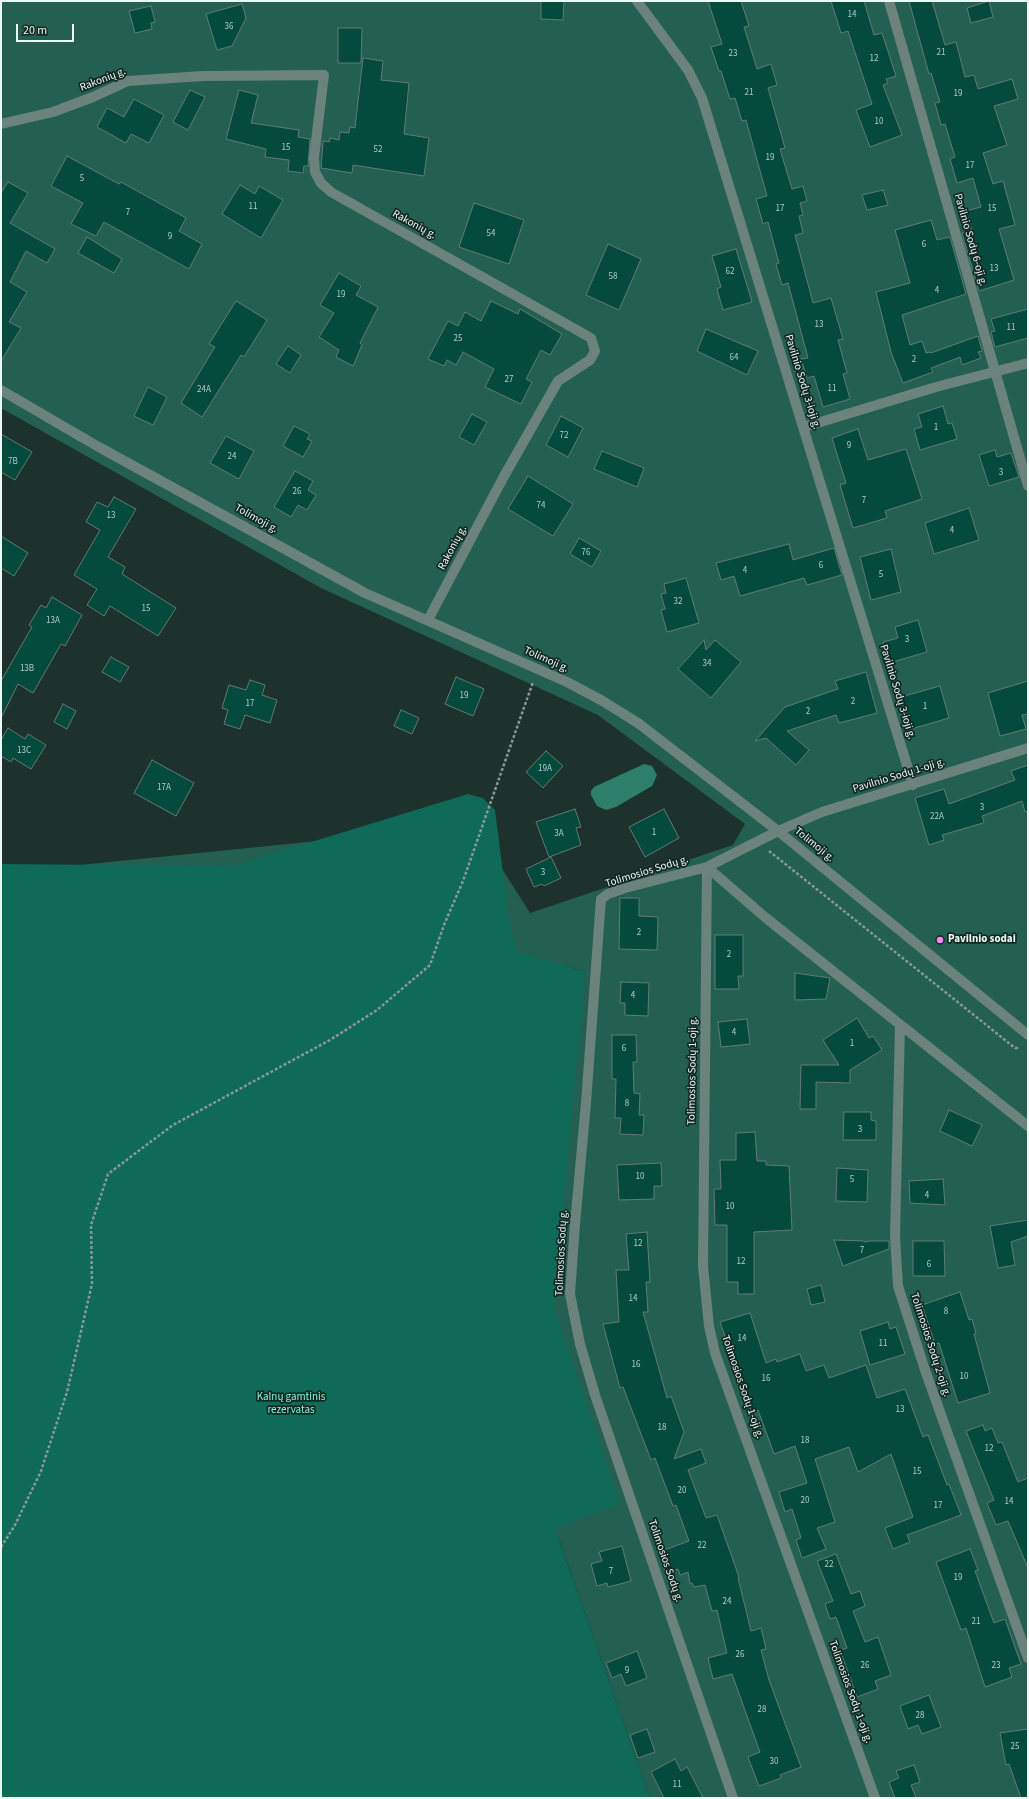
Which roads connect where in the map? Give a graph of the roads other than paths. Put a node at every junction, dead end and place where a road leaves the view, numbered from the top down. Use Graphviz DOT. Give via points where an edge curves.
graph roads {
  1 [pos="637,1"];
  2 [pos="889,1"];
  3 [pos="1,124"];
  4 [pos="1028,363"];
  5 [pos="996,372"];
  6 [pos="1,390"];
  7 [pos="804,427"];
  8 [pos="1028,486"];
  9 [pos="428,620"];
  10 [pos="1028,748"];
  11 [pos="913,785"];
  12 [pos="778,831"];
  13 [pos="707,867"];
  14 [pos="900,1025"];
  15 [pos="1028,1035"];
  16 [pos="1028,1126"];
  17 [pos="1028,1658"];
  18 [pos="733,1798"];
  19 [pos="875,1798"];
  1 -- 7 [label="street, Pavilnio Sodų 3-ioji g." via="688,70 702,98"];
  2 -- 5 [label="street, Pavilnio Sodų 6-oji g."];
  3 -- 9 [label="street, Rakonių g." via="53,112 128,81 203,76 324,75 314,157 316,172 331,192 591,338 595,351 590,360 558,381"];
  4 -- 5 [label="street"];
  5 -- 7 [label="street" via="936,387"];
  5 -- 8 [label="street, Pavilnio Sodų 6-oji g."];
  6 -- 9 [label="street, Tolimoji g." via="97,446 365,593"];
  7 -- 11 [label="street, Pavilnio Sodų 3-ioji g."];
  9 -- 12 [label="street, Tolimoji g." via="601,700 638,723"];
  10 -- 11 [label="street, Pavilnio Sodų 1-oji g."];
  11 -- 12 [label="street, Pavilnio Sodų 1-oji g." via="822,812"];
  12 -- 13 [label="street, Tolimosios Sodų g."];
  12 -- 15 [label="street, Tolimoji g."];
  13 -- 14 [label="street" via="766,918"];
  13 -- 18 [label="street, Tolimosios Sodų g." via="625,888 601,899 570,1294 580,1344 595,1395"];
  13 -- 19 [label="street, Tolimosios Sodų 1-oji g." via="703,1266 709,1326 718,1360"];
  14 -- 16 [label="street"];
  14 -- 17 [label="street, Tolimosios Sodų 2-oji g." via="895,1236 898,1286 925,1370"];
}
